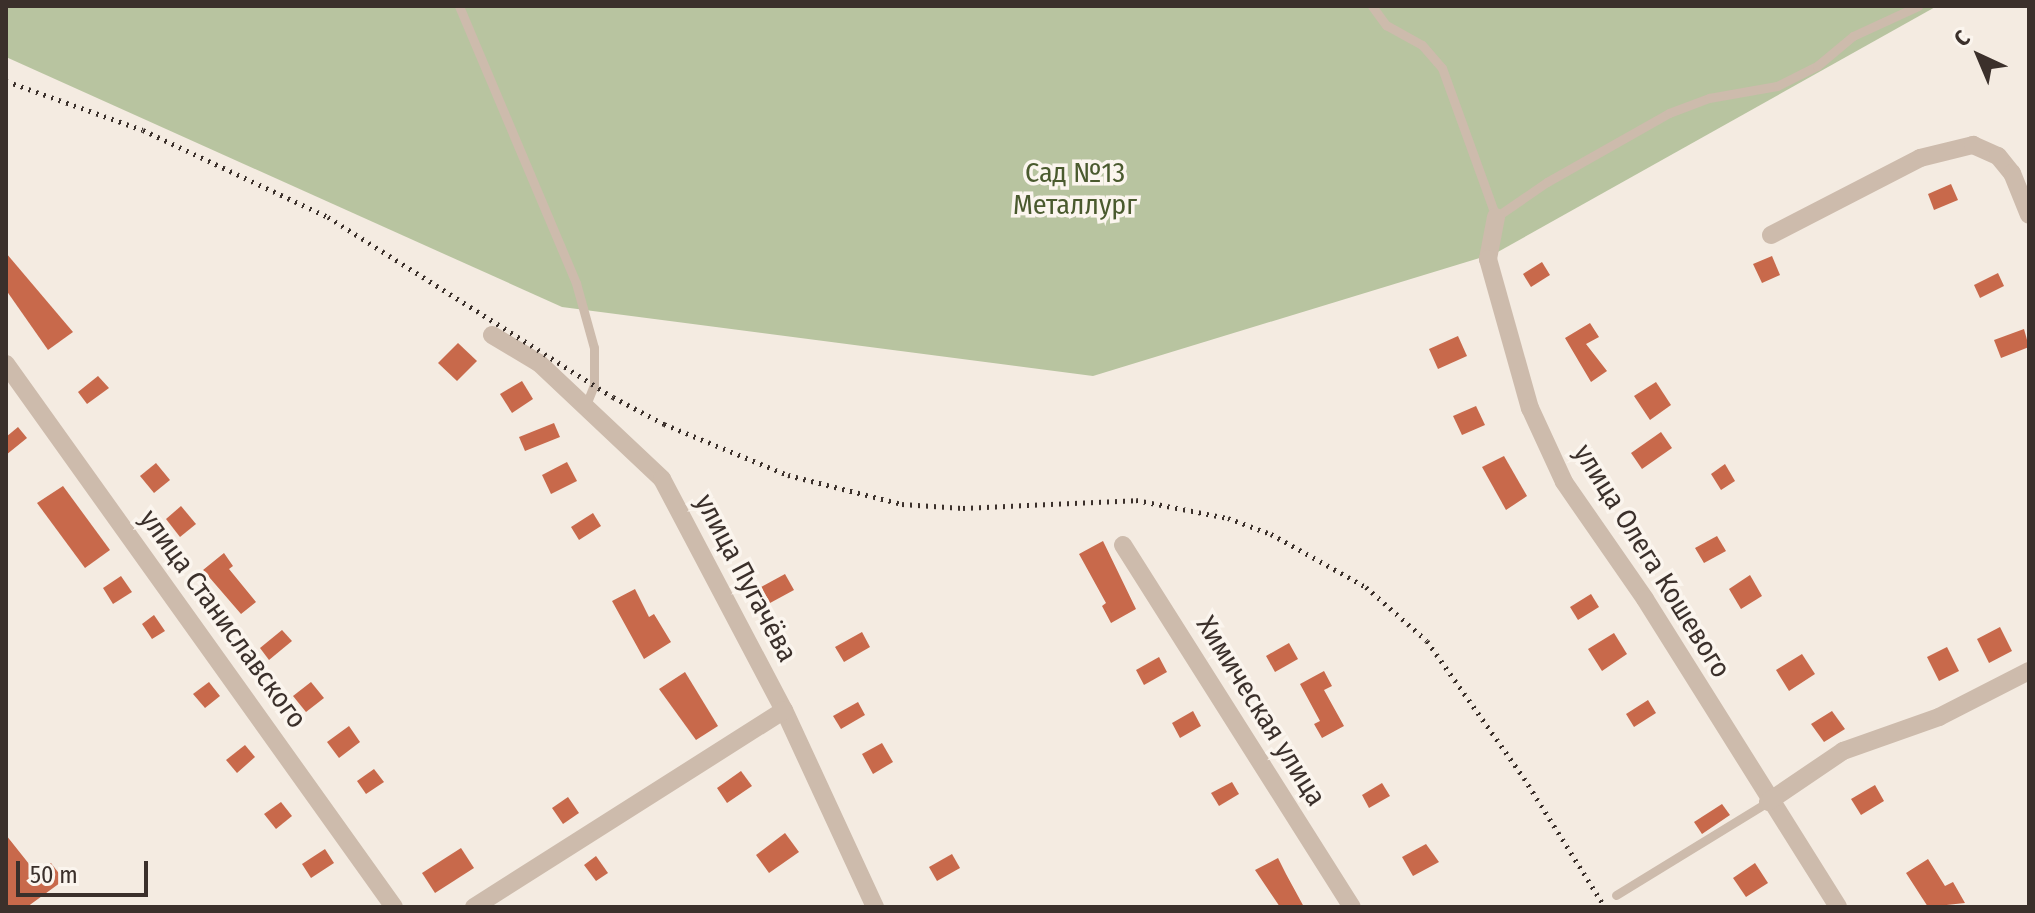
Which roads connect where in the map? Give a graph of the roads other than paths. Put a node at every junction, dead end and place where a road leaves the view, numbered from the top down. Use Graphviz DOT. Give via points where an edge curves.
graph roads {
  1 [pos="459,6"];
  2 [pos="1372,6"];
  3 [pos="1918,6"];
  4 [pos="2029,215"];
  5 [pos="1496,217"];
  6 [pos="1771,235"];
  7 [pos="492,335"];
  8 [pos="6,364"];
  9 [pos="586,405"];
  10 [pos="1123,545"];
  11 [pos="2029,671"];
  12 [pos="784,710"];
  13 [pos="1768,802"];
  14 [pos="1616,895"];
  15 [pos="394,907"];
  16 [pos="474,907"];
  17 [pos="875,907"];
  18 [pos="1352,907"];
  19 [pos="1838,907"];
  1 -- 9 [label="lane" via="576,283 594,348 594,385"];
  2 -- 5 [label="lane" via="1386,25 1422,45 1442,68"];
  3 -- 5 [label="lane" via="1853,36 1817,66 1777,86 1709,98 1669,113"];
  4 -- 6 [label="street" via="2012,173 1998,156 1973,145 1920,158"];
  5 -- 13 [label="street, улица Олега Кошевого" via="1488,259 1530,408 1558,470 1645,599"];
  7 -- 9 [label="street, улица Пугачёва" via="539,363"];
  8 -- 15 [label="street, улица Станиславского"];
  9 -- 12 [label="street, улица Пугачёва" via="662,479"];
  10 -- 18 [label="street, Химическая улица"];
  11 -- 13 [label="street" via="1939,717 1843,751"];
  12 -- 16 [label="street"];
  12 -- 17 [label="street, улица Пугачёва"];
  13 -- 14 [label="lane"];
  13 -- 19 [label="street, улица Олега Кошевого"];
}
